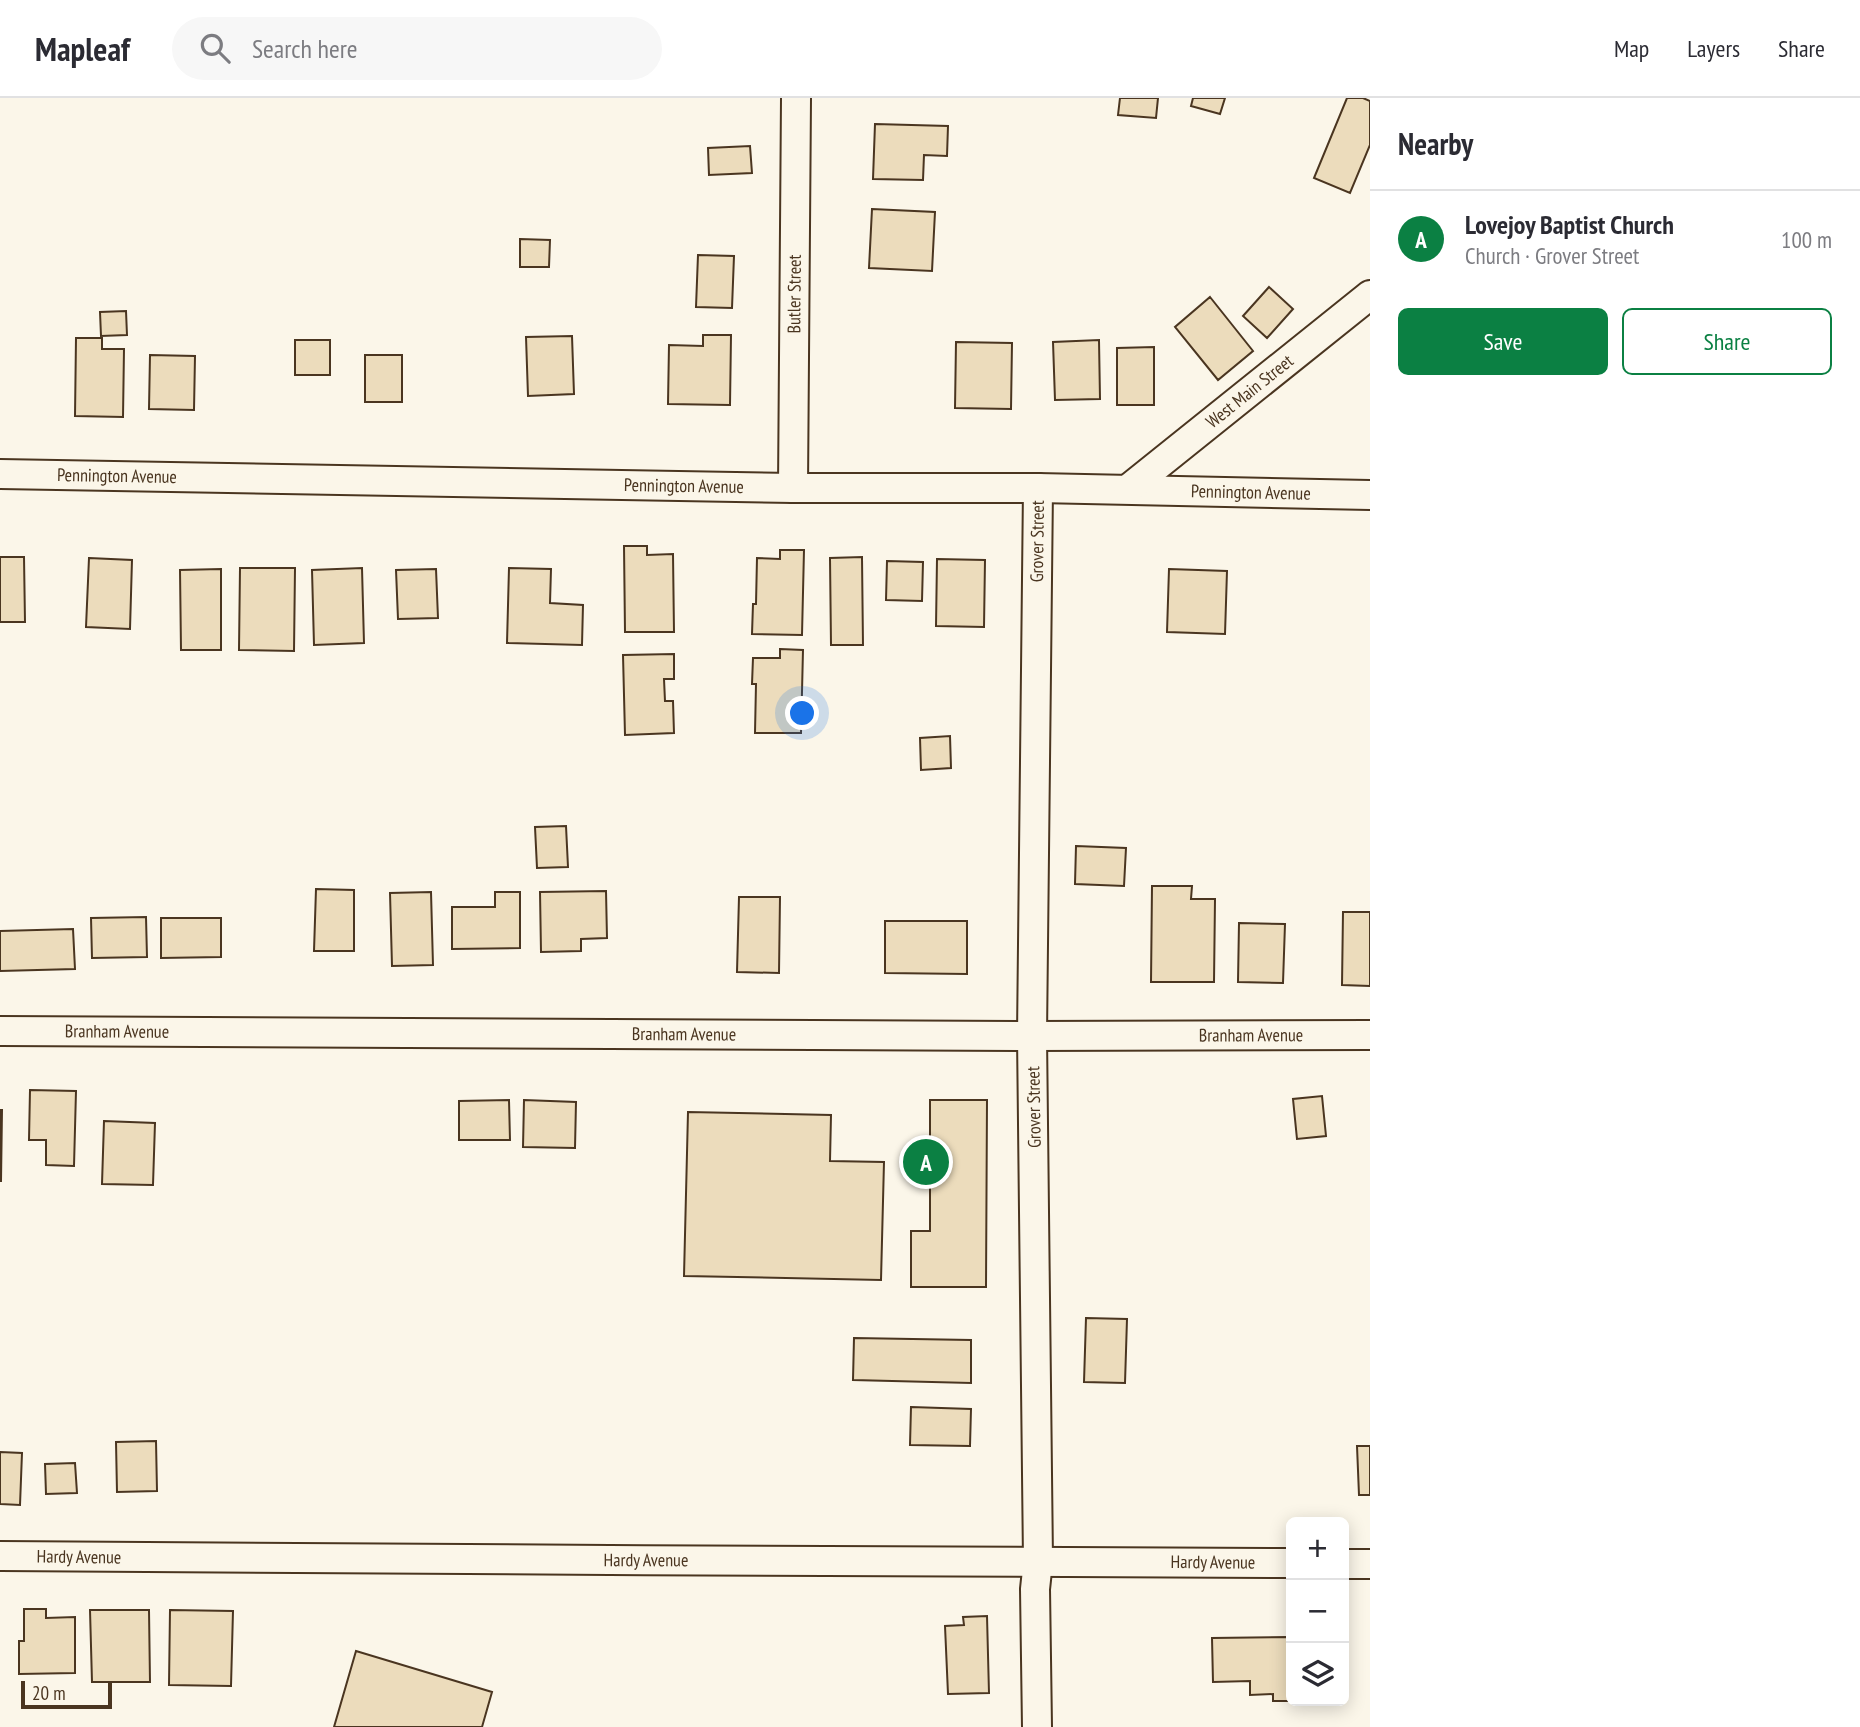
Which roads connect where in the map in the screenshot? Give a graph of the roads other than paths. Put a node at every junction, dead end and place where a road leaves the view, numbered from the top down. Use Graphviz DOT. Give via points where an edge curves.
graph roads {
  1 [pos="796,98"];
  2 [pos="1370,295"];
  3 [pos="0,474"];
  4 [pos="793,488"];
  5 [pos="1038,488"];
  6 [pos="1128,489"];
  7 [pos="1370,495"];
  8 [pos="0,1031"];
  9 [pos="1370,1035"];
  10 [pos="1032,1036"];
  11 [pos="0,1556"];
  12 [pos="1038,1561"];
  13 [pos="1286,1563"];
  14 [pos="1349,1564"];
  15 [pos="1370,1564"];
  16 [pos="1037,1727"];
  1 -- 4 [label="street, Butler Street"];
  2 -- 6 [label="street, West Main Street"];
  3 -- 4 [label="street, Pennington Avenue"];
  4 -- 5 [label="street, Pennington Avenue"];
  5 -- 6 [label="street, Pennington Avenue"];
  5 -- 10 [label="street, Grover Street"];
  6 -- 7 [label="street, Pennington Avenue"];
  8 -- 10 [label="street, Branham Avenue"];
  9 -- 10 [label="street, Branham Avenue"];
  10 -- 12 [label="street, Grover Street"];
  11 -- 12 [label="street, Hardy Avenue"];
  12 -- 13 [label="street, Hardy Avenue"];
  12 -- 16 [label="street, Grover Street"];
  14 -- 15 [label="street"];
}
